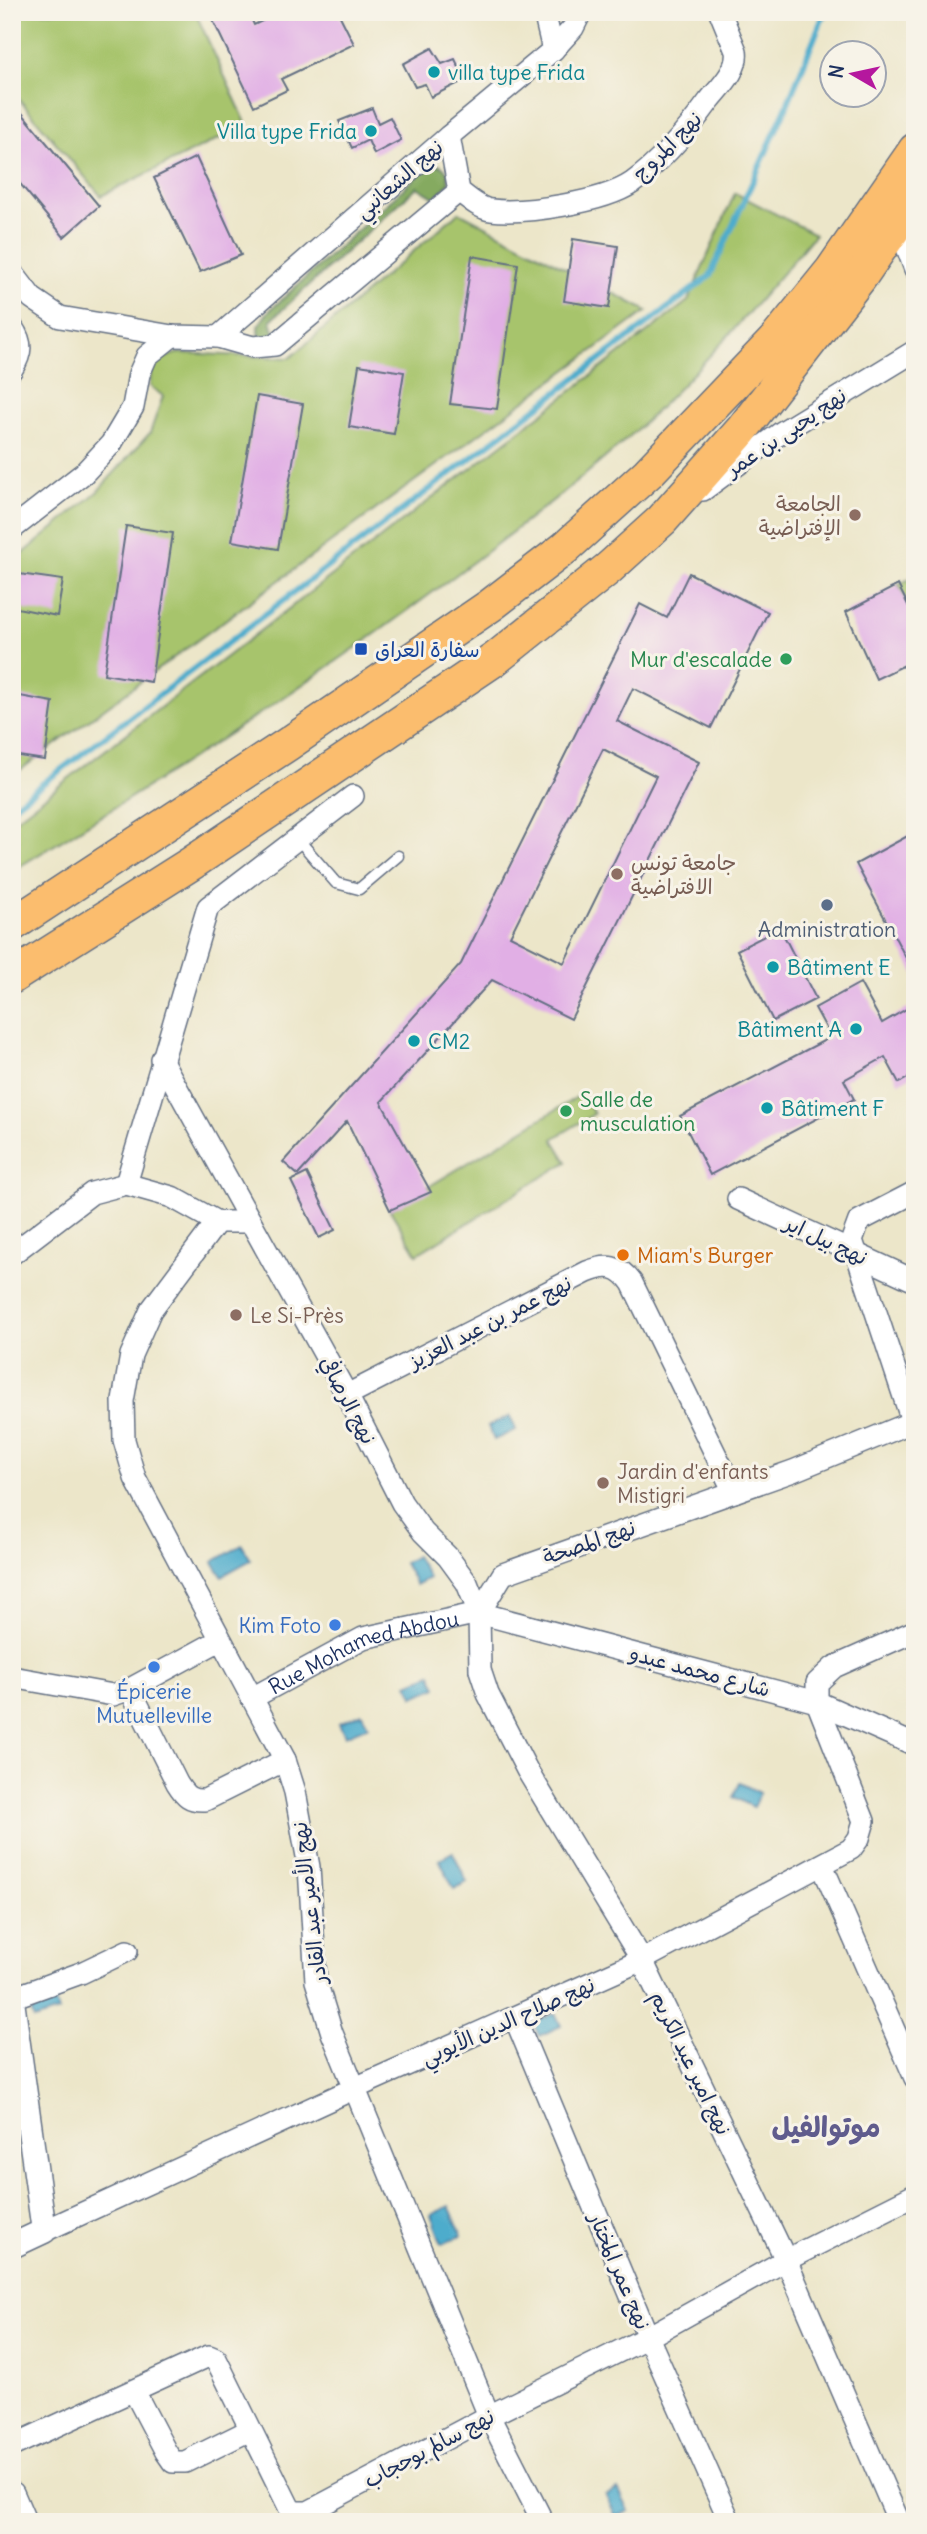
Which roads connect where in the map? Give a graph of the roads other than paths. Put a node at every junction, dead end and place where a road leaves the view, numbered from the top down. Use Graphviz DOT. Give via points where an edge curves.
graph roads {
  1 [pos="544,12"];
  2 [pos="581,12"];
  3 [pos="720,12"];
  4 [pos="553,50"];
  5 [pos="915,123"];
  6 [pos="449,136"];
  7 [pos="915,150"];
  8 [pos="459,191"];
  9 [pos="915,198"];
  10 [pos="909,230"];
  11 [pos="915,268"];
  12 [pos="12,272"];
  13 [pos="16,333"];
  14 [pos="172,336"];
  15 [pos="218,337"];
  16 [pos="915,351"];
  17 [pos="12,369"];
  18 [pos="703,418"];
  19 [pos="741,431"];
  20 [pos="662,520"];
  21 [pos="12,529"];
  22 [pos="353,796"];
  23 [pos="298,838"];
  24 [pos="123,852"];
  25 [pos="398,856"];
  26 [pos="44,903"];
  27 [pos="12,916"];
  28 [pos="12,925"];
  29 [pos="12,939"];
  30 [pos="12,977"];
  31 [pos="161,1059"];
  32 [pos="126,1184"];
  33 [pos="915,1192"];
  34 [pos="738,1199"];
  35 [pos="217,1222"];
  36 [pos="251,1222"];
  37 [pos="12,1254"];
  38 [pos="855,1254"];
  39 [pos="915,1281"];
  40 [pos="347,1395"];
  41 [pos="914,1425"];
  42 [pos="734,1492"];
  43 [pos="480,1613"];
  44 [pos="915,1631"];
  45 [pos="220,1640"];
  46 [pos="12,1677"];
  47 [pos="130,1689"];
  48 [pos="252,1698"];
  49 [pos="817,1702"];
  50 [pos="915,1745"];
  51 [pos="285,1760"];
  52 [pos="821,1865"];
  53 [pos="127,1951"];
  54 [pos="642,1961"];
  55 [pos="12,1999"];
  56 [pos="515,2018"];
  57 [pos="915,2078"];
  58 [pos="353,2089"];
  59 [pos="20,2118"];
  60 [pos="915,2195"];
  61 [pos="44,2231"];
  62 [pos="12,2246"];
  63 [pos="786,2260"];
  64 [pos="648,2337"];
  65 [pos="134,2391"];
  66 [pos="489,2416"];
  67 [pos="250,2430"];
  68 [pos="12,2446"];
  69 [pos="12,2494"];
  70 [pos="24,2522"];
  71 [pos="544,2522"];
  72 [pos="730,2522"];
  73 [pos="899,2522"];
  1 -- 4 [label="street"];
  2 -- 4 [label="street, نهج الشعانبي"];
  3 -- 8 [label="street, نهج المروج" via="736,51 732,71 697,118 632,183 607,194 534,209 489,210"];
  4 -- 6 [label="street, نهج الشعانبي"];
  5 -- 18 [label="highway" via="871,194"];
  6 -- 8 [label="street"];
  6 -- 15 [label="street, نهج الشعانبي"];
  7 -- 18 [label="highway" via="826,278"];
  8 -- 15 [label="street" via="283,341 253,347"];
  9 -- 19 [label="highway" via="859,279"];
  10 -- 11 [label="street"];
  10 -- 19 [label="highway"];
  12 -- 14 [label="street" via="32,298 60,317"];
  13 -- 17 [label="street" via="22,349"];
  14 -- 15 [label="street"];
  14 -- 21 [label="street" via="147,356 133,407 111,444 84,473"];
  16 -- 20 [label="street, نهج يحيى بن عمر" via="782,432"];
  18 -- 24 [label="highway" via="621,500 491,605"];
  19 -- 20 [label="highway"];
  20 -- 30 [label="highway" via="572,600 495,659 192,863"];
  22 -- 23 [label="street"];
  23 -- 25 [label="lane" via="336,883 347,887 359,889"];
  23 -- 31 [label="street" via="208,907"];
  24 -- 26 [label="highway"];
  24 -- 29 [label="highway" via="90,883"];
  26 -- 27 [label="highway"];
  26 -- 28 [label="highway"];
  31 -- 32 [label="street"];
  31 -- 36 [label="street, نهج الرصافي"];
  32 -- 35 [label="street" via="172,1197"];
  32 -- 37 [label="street" via="93,1193"];
  33 -- 38 [label="street" via="859,1221 852,1240"];
  34 -- 38 [label="street, نهج بيل اير"];
  35 -- 36 [label="street"];
  35 -- 45 [label="street, نهج الأمير عبد القادر" via="151,1310 131,1355 123,1401 124,1440 135,1478"];
  36 -- 40 [label="street, نهج الرصافي"];
  38 -- 39 [label="street, نهج بيل اير"];
  38 -- 41 [label="street"];
  40 -- 42 [label="street, نهج عمر بن عبد العزيز" via="601,1267 615,1267 632,1283"];
  40 -- 43 [label="street, نهج الرصافي" via="401,1503 467,1583"];
  41 -- 42 [label="street, نهج المصحة"];
  42 -- 43 [label="street, نهج المصحة" via="503,1574"];
  43 -- 48 [label="street, Rue Mohamed Abdou" via="363,1638"];
  43 -- 49 [label="street, شارع محمد عبدو"];
  43 -- 54 [label="street, نهج امير عبد الكريم" via="480,1670 488,1694 527,1770"];
  44 -- 49 [label="street" via="834,1667 817,1683"];
  45 -- 47 [label="street"];
  45 -- 48 [label="street, نهج الأمير عبد القادر"];
  46 -- 47 [label="street" via="113,1695"];
  47 -- 51 [label="street" via="177,1783 192,1801 205,1800"];
  48 -- 51 [label="street, نهج الأمير عبد القادر"];
  49 -- 50 [label="street, شارع محمد عبدو"];
  49 -- 52 [label="street, نهج صلاح الدين الأيوبي" via="864,1821 851,1849"];
  51 -- 58 [label="street, نهج الأمير عبد القادر" via="309,1867 316,1980"];
  52 -- 54 [label="street, نهج صلاح الدين الأيوبي"];
  52 -- 57 [label="street"];
  53 -- 55 [label="street"];
  54 -- 56 [label="street, نهج صلاح الدين الأيوبي"];
  54 -- 63 [label="street, نهج امير عبد الكريم"];
  55 -- 59 [label="street"];
  56 -- 58 [label="street, نهج صلاح الدين الأيوبي"];
  56 -- 64 [label="street, نهج عمر المختار"];
  58 -- 61 [label="street, نهج صلاح الدين الأيوبي"];
  58 -- 66 [label="street, نهج الأمير عبد القادر"];
  59 -- 61 [label="street"];
  60 -- 63 [label="street, نهج سالم بوحجاب"];
  61 -- 62 [label="street, نهج صلاح الدين الأيوبي"];
  63 -- 64 [label="street, نهج سالم بوحجاب"];
  63 -- 73 [label="street, نهج امير عبد الكريم"];
  64 -- 66 [label="street, نهج سالم بوحجاب"];
  64 -- 72 [label="street, نهج عمر المختار"];
  65 -- 67 [label="street" via="173,2462 185,2462"];
  65 -- 67 [label="street, نهج سالم بوحجاب" via="213,2357"];
  65 -- 68 [label="street, نهج سالم بوحجاب"];
  66 -- 67 [label="street, نهج سالم بوحجاب" via="301,2513 289,2507"];
  66 -- 71 [label="street, نهج الأمير عبد القادر"];
  69 -- 70 [label="street"];
}
